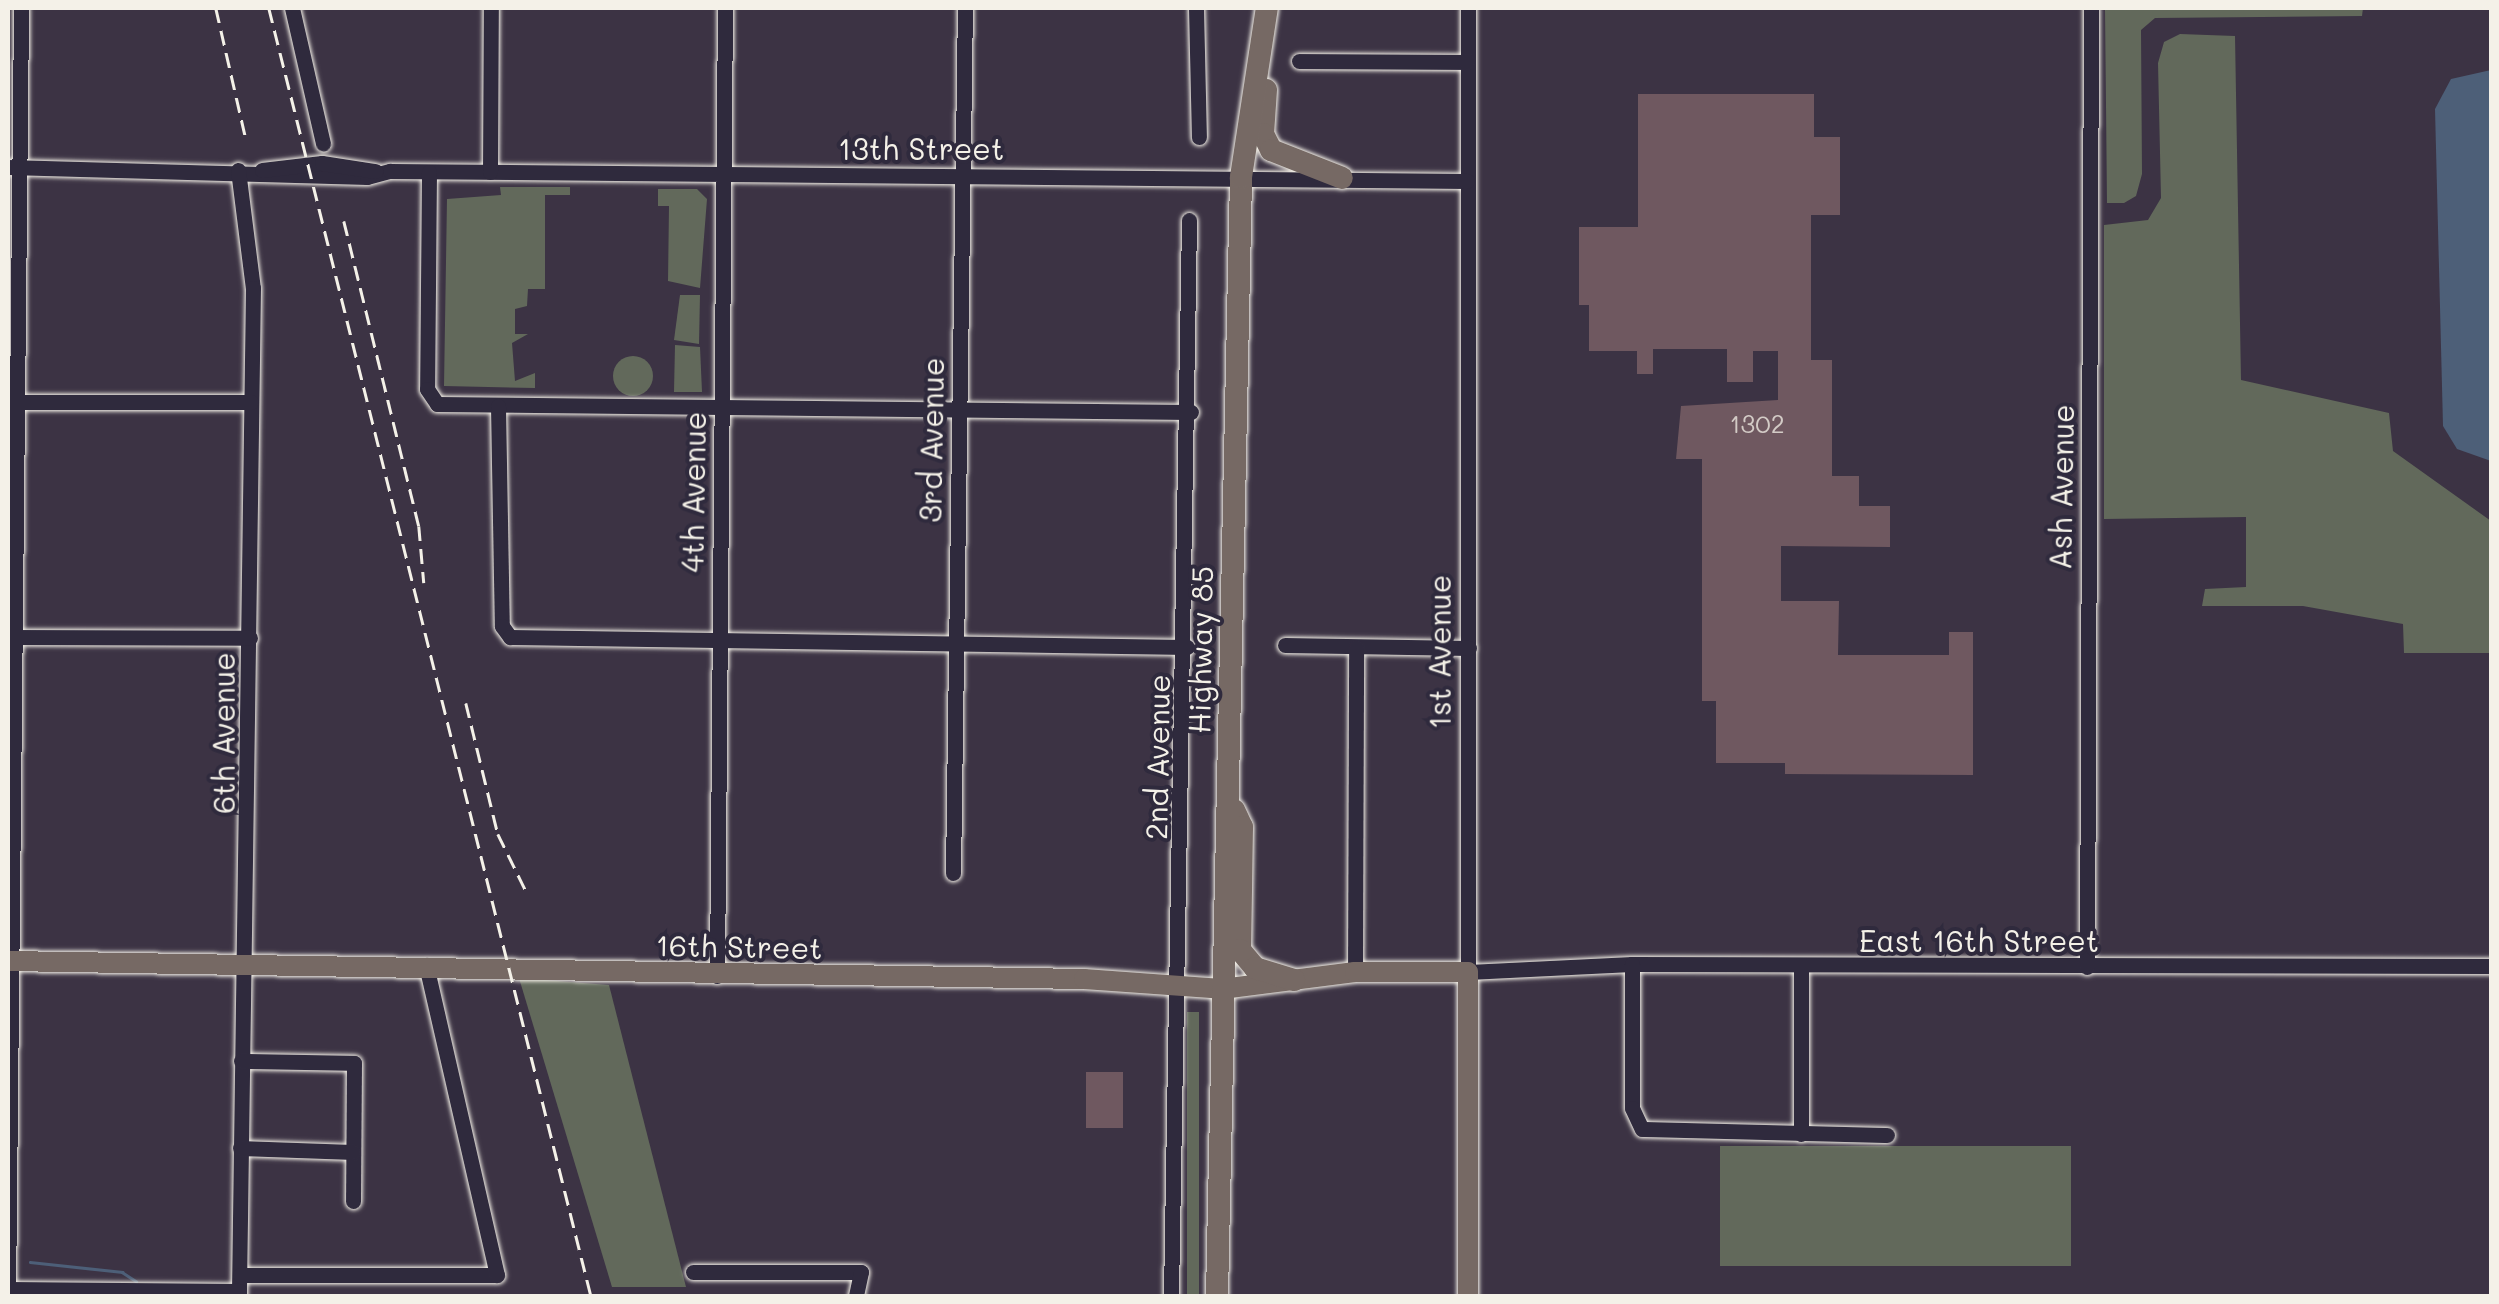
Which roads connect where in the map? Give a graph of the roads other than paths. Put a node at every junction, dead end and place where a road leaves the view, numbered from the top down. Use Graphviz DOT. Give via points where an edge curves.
graph roads {
  1 [pos="21,8"];
  2 [pos="292,8"];
  3 [pos="491,8"];
  4 [pos="725,8"];
  5 [pos="964,8"];
  6 [pos="1196,8"];
  7 [pos="1268,8"];
  8 [pos="1468,8"];
  9 [pos="2091,8"];
  10 [pos="1299,61"];
  11 [pos="1467,62"];
  12 [pos="1199,137"];
  13 [pos="323,143"];
  14 [pos="14,167"];
  15 [pos="238,170"];
  16 [pos="428,172"];
  17 [pos="490,172"];
  18 [pos="724,174"];
  19 [pos="962,176"];
  20 [pos="1241,177"];
  21 [pos="1342,178"];
  22 [pos="1467,181"];
  23 [pos="1189,220"];
  24 [pos="13,402"];
  25 [pos="251,402"];
  26 [pos="498,406"];
  27 [pos="722,408"];
  28 [pos="959,411"];
  29 [pos="1190,412"];
  30 [pos="11,638"];
  31 [pos="250,638"];
  32 [pos="719,642"];
  33 [pos="956,645"];
  34 [pos="1284,645"];
  35 [pos="1187,647"];
  36 [pos="1356,647"];
  37 [pos="1469,648"];
  38 [pos="1227,797"];
  39 [pos="953,872"];
  40 [pos="9,962"];
  41 [pos="245,963"];
  42 [pos="1632,964"];
  43 [pos="426,965"];
  44 [pos="2492,966"];
  45 [pos="2087,967"];
  46 [pos="1801,968"];
  47 [pos="1355,972"];
  48 [pos="1468,972"];
  49 [pos="717,976"];
  50 [pos="1294,980"];
  51 [pos="1180,986"];
  52 [pos="1222,989"];
  53 [pos="241,1061"];
  54 [pos="1800,1134"];
  55 [pos="1887,1135"];
  56 [pos="240,1148"];
  57 [pos="353,1152"];
  58 [pos="353,1201"];
  59 [pos="693,1272"];
  60 [pos="240,1288"];
  61 [pos="8,1289"];
  62 [pos="8,1296"];
  63 [pos="856,1296"];
  64 [pos="1172,1296"];
  65 [pos="1217,1296"];
  66 [pos="1468,1296"];
  1 -- 14 [label="street"];
  2 -- 13 [label="street"];
  3 -- 17 [label="street"];
  4 -- 18 [label="street, 4th Avenue"];
  5 -- 19 [label="street, 3rd Avenue"];
  6 -- 12 [label="street"];
  7 -- 20 [label="highway, Highway 85"];
  7 -- 21 [label="highway" via="1266,142 1286,162 1320,166"];
  8 -- 11 [label="street, 1st Avenue"];
  9 -- 45 [label="street, Ash Avenue"];
  10 -- 11 [label="street"];
  11 -- 22 [label="street, 1st Avenue"];
  14 -- 15 [label="street, 13th Street"];
  14 -- 24 [label="street"];
  15 -- 16 [label="street, 13th Street" via="322,163"];
  15 -- 25 [label="street, 6th Avenue" via="252,288"];
  16 -- 17 [label="street, 13th Street"];
  16 -- 26 [label="street" via="427,389 437,404"];
  17 -- 18 [label="street, 13th Street"];
  18 -- 19 [label="street, 13th Street"];
  18 -- 27 [label="street, 4th Avenue"];
  19 -- 20 [label="street, 13th Street"];
  19 -- 28 [label="street, 3rd Avenue"];
  20 -- 21 [label="street, 13th Street"];
  20 -- 38 [label="highway, Highway 85"];
  21 -- 22 [label="street, 13th Street"];
  22 -- 37 [label="street, 1st Avenue"];
  23 -- 29 [label="street, 2nd Avenue"];
  24 -- 25 [label="street"];
  24 -- 30 [label="street"];
  25 -- 31 [label="street, 6th Avenue"];
  26 -- 27 [label="street"];
  26 -- 32 [label="street" via="507,633 524,642"];
  27 -- 28 [label="street"];
  27 -- 32 [label="street, 4th Avenue"];
  28 -- 29 [label="street"];
  28 -- 33 [label="street, 3rd Avenue"];
  29 -- 35 [label="street, 2nd Avenue"];
  30 -- 31 [label="street"];
  30 -- 40 [label="street"];
  31 -- 41 [label="street, 6th Avenue"];
  32 -- 33 [label="street"];
  32 -- 49 [label="street, 4th Avenue"];
  33 -- 35 [label="street"];
  33 -- 39 [label="street, 3rd Avenue"];
  34 -- 36 [label="street"];
  35 -- 51 [label="street, 2nd Avenue"];
  36 -- 37 [label="street"];
  36 -- 47 [label="street"];
  37 -- 48 [label="street, 1st Avenue"];
  38 -- 50 [label="highway" via="1242,826 1240,950 1254,968"];
  38 -- 52 [label="highway, Highway 85"];
  40 -- 41 [label="main road, 16th Street"];
  40 -- 61 [label="street"];
  41 -- 43 [label="main road, 16th Street"];
  41 -- 53 [label="street, 6th Avenue"];
  42 -- 46 [label="street, East 16th Street"];
  42 -- 48 [label="street, East 16th Street"];
  42 -- 54 [label="street" via="1632,1108 1642,1129"];
  43 -- 49 [label="main road, 16th Street"];
  43 -- 60 [label="street" via="497,1275"];
  44 -- 45 [label="street, East 16th Street"];
  45 -- 46 [label="street, East 16th Street"];
  46 -- 54 [label="street"];
  47 -- 48 [label="main road, 16th Street"];
  47 -- 50 [label="main road, 16th Street"];
  48 -- 66 [label="main road, 1st Avenue"];
  49 -- 51 [label="main road, 16th Street"];
  50 -- 52 [label="main road, 16th Street"];
  51 -- 52 [label="main road, 16th Street"];
  51 -- 64 [label="street, 2nd Avenue"];
  52 -- 65 [label="highway, Highway 85"];
  53 -- 56 [label="street, 6th Avenue"];
  53 -- 57 [label="street" via="354,1063"];
  54 -- 55 [label="street"];
  56 -- 57 [label="street"];
  56 -- 60 [label="street, 6th Avenue"];
  57 -- 58 [label="street"];
  59 -- 63 [label="street" via="861,1272"];
  60 -- 61 [label="street"];
  61 -- 62 [label="street"];
}
